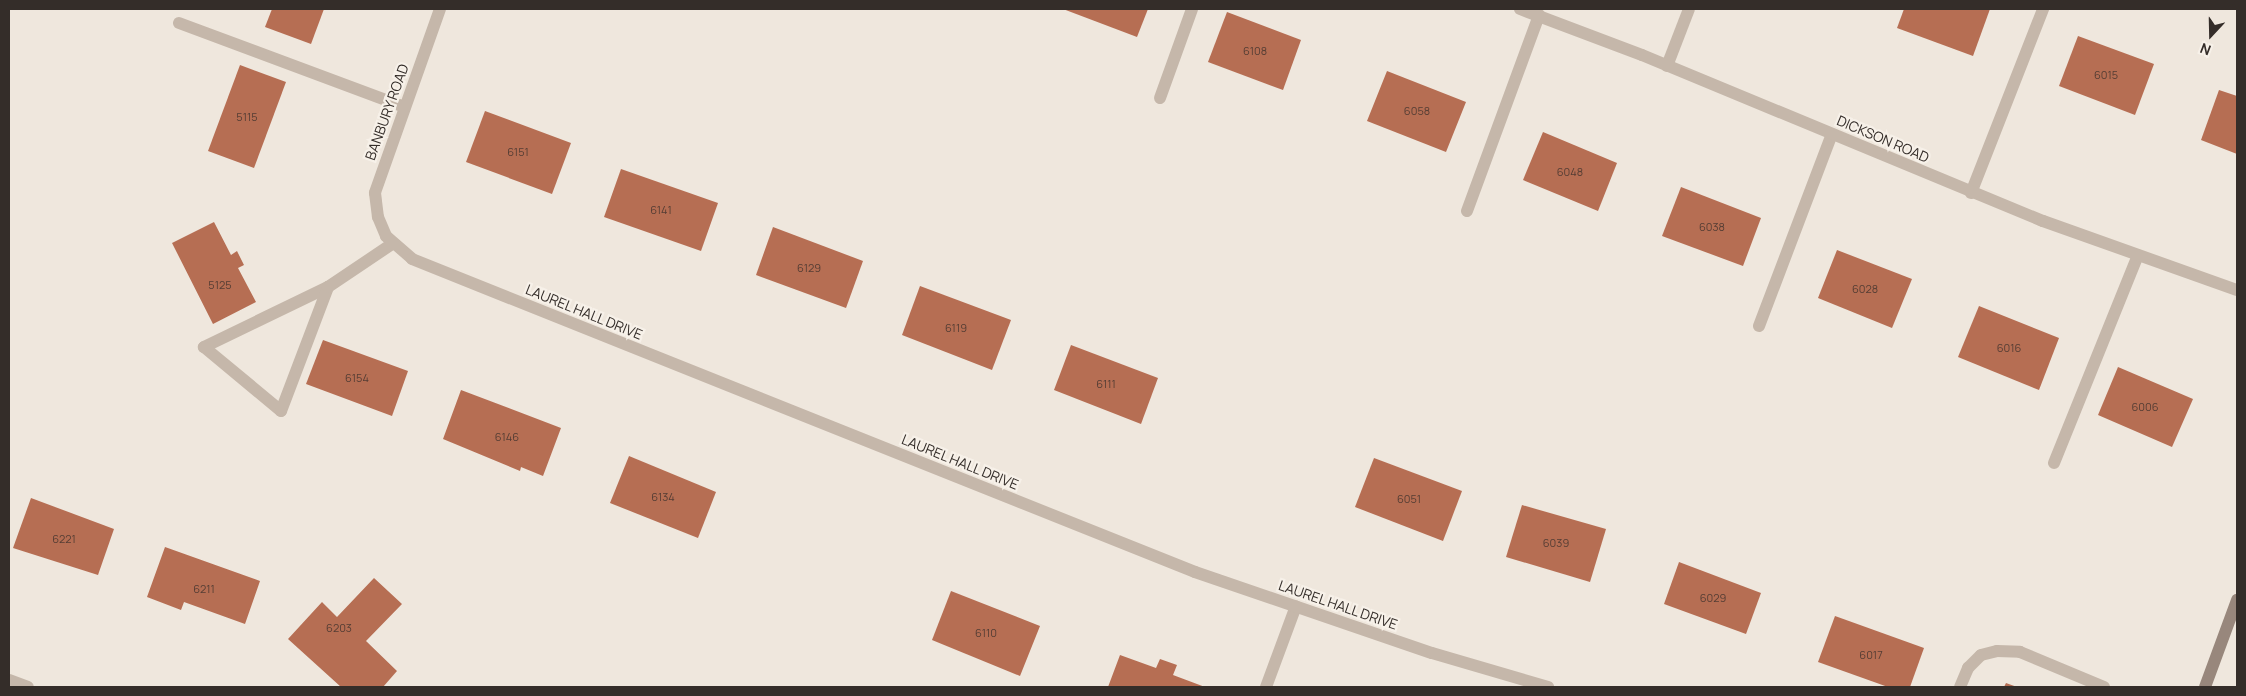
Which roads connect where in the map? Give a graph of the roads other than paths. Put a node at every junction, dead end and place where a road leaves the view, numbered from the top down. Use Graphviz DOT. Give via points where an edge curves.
graph roads {
  1 [pos="440,9"];
  2 [pos="1192,9"];
  3 [pos="1520,9"];
  4 [pos="1689,9"];
  5 [pos="2043,9"];
  6 [pos="1539,15"];
  7 [pos="179,24"];
  8 [pos="1667,66"];
  9 [pos="1160,98"];
  10 [pos="404,107"];
  11 [pos="1832,134"];
  12 [pos="1971,192"];
  13 [pos="1467,211"];
  14 [pos="381,226"];
  15 [pos="392,244"];
  16 [pos="2138,255"];
  17 [pos="328,287"];
  18 [pos="2237,290"];
  19 [pos="1759,326"];
  20 [pos="2054,463"];
  21 [pos="2237,600"];
  22 [pos="1296,606"];
  23 [pos="9,680"];
  24 [pos="28,687"];
  25 [pos="1266,687"];
  26 [pos="1548,687"];
  27 [pos="1960,687"];
  28 [pos="2104,687"];
  29 [pos="2204,687"];
  1 -- 10 [label="street, BANBURY ROAD"];
  2 -- 9 [label="street"];
  3 -- 6 [label="street, DICKSON ROAD"];
  4 -- 8 [label="street"];
  5 -- 12 [label="street"];
  6 -- 8 [label="street, DICKSON ROAD"];
  6 -- 13 [label="street"];
  7 -- 10 [label="street"];
  8 -- 11 [label="street, DICKSON ROAD"];
  10 -- 14 [label="street, BANBURY ROAD" via="376,188"];
  11 -- 12 [label="street, DICKSON ROAD"];
  11 -- 19 [label="street"];
  12 -- 16 [label="street, DICKSON ROAD"];
  14 -- 15 [label="street, LAUREL HALL DRIVE"];
  15 -- 17 [label="street"];
  15 -- 22 [label="street, LAUREL HALL DRIVE" via="417,261 1195,572"];
  16 -- 18 [label="street, DICKSON ROAD"];
  16 -- 20 [label="street"];
  17 -- 17 [label="street" via="281,411 204,347 275,313"];
  21 -- 29 [label="main road"];
  22 -- 25 [label="street"];
  22 -- 26 [label="street, LAUREL HALL DRIVE" via="1432,653"];
  23 -- 24 [label="street"];
  27 -- 28 [label="street" via="1968,668 1981,655 1997,651 2020,652"];
}
